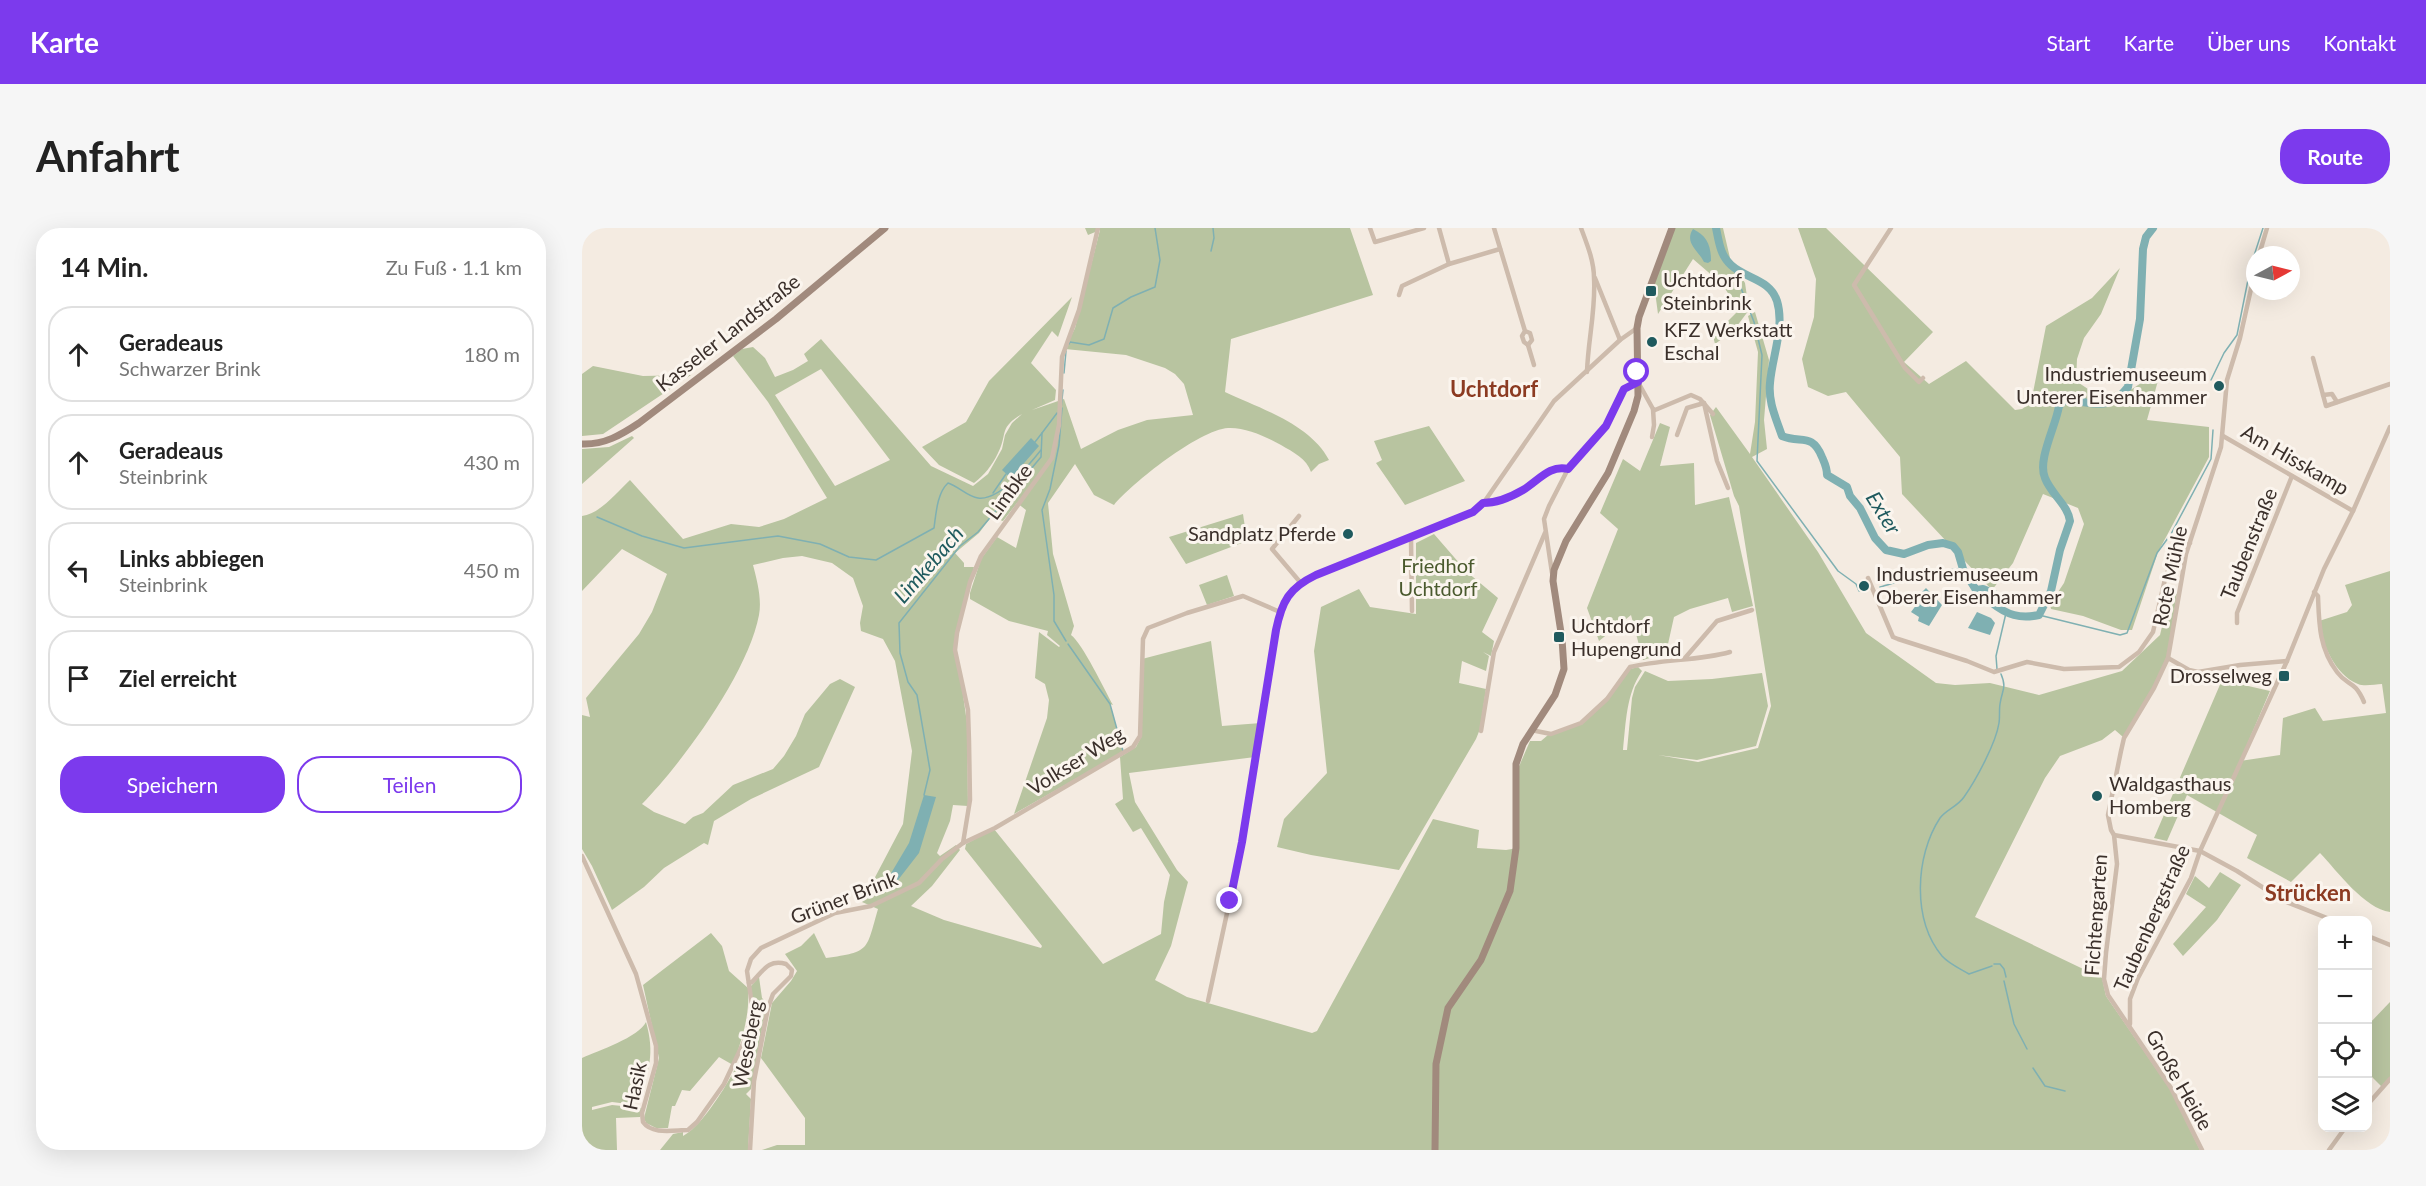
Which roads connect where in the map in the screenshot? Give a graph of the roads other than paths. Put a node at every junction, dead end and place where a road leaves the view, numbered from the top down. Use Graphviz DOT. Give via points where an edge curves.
graph roads {
  1 [pos="885,228"];
  2 [pos="1098,228"];
  3 [pos="1370,228"];
  4 [pos="1424,228"];
  5 [pos="1439,228"];
  6 [pos="1494,228"];
  7 [pos="1581,228"];
  8 [pos="1671,228"];
  9 [pos="1891,228"];
  10 [pos="2267,228"];
  11 [pos="2262,246"];
  12 [pos="1500,249"];
  13 [pos="1449,264"];
  14 [pos="1594,276"];
  15 [pos="1399,295"];
  16 [pos="2249,300"];
  17 [pos="1636,328"];
  18 [pos="1620,340"];
  19 [pos="2313,358"];
  20 [pos="1534,365"];
  21 [pos="1587,372"];
  22 [pos="1923,378"];
  23 [pos="1638,382"];
  24 [pos="2390,384"];
  25 [pos="2323,395"];
  26 [pos="2337,402"];
  27 [pos="1704,403"];
  28 [pos="1653,409"];
  29 [pos="1713,414"];
  30 [pos="2390,427"];
  31 [pos="1677,435"];
  32 [pos="2223,436"];
  33 [pos="1652,437"];
  34 [pos="582,444"];
  35 [pos="1568,469"];
  36 [pos="2292,476"];
  37 [pos="1728,488"];
  38 [pos="1483,503"];
  39 [pos="2353,511"];
  40 [pos="1299,516"];
  41 [pos="1545,533"];
  42 [pos="1411,538"];
  43 [pos="2190,543"];
  44 [pos="1868,578"];
  45 [pos="1553,581"];
  46 [pos="1300,582"];
  47 [pos="2314,592"];
  48 [pos="1752,610"];
  49 [pos="1412,611"];
  50 [pos="1280,612"];
  51 [pos="2237,624"];
  52 [pos="1730,652"];
  53 [pos="1685,658"];
  54 [pos="2168,658"];
  55 [pos="2287,662"];
  56 [pos="2154,688"];
  57 [pos="2364,702"];
  58 [pos="1531,730"];
  59 [pos="1481,731"];
  60 [pos="2114,835"];
  61 [pos="963,843"];
  62 [pos="2200,851"];
  63 [pos="582,856"];
  64 [pos="2320,916"];
  65 [pos="2372,938"];
  66 [pos="2390,945"];
  67 [pos="748,983"];
  68 [pos="1208,1001"];
  69 [pos="2130,1026"];
  70 [pos="2390,1079"];
  71 [pos="2372,1099"];
  72 [pos="2341,1132"];
  73 [pos="750,1150"];
  74 [pos="1435,1150"];
  75 [pos="2202,1150"];
  76 [pos="2329,1150"];
  1 -- 34 [label="street, Kasseler Landstraße" via="776,320 639,423 620,436"];
  2 -- 61 [label="street, Limbke" via="1079,310 1062,357 1059,425 1052,458 981,556 957,633 970,752 970,800"];
  3 -- 4 [label="street" via="1375,242"];
  5 -- 13 [label="street"];
  6 -- 12 [label="street"];
  7 -- 14 [label="street"];
  8 -- 17 [label="street"];
  9 -- 22 [label="street" via="1854,285 1905,368 1920,382"];
  10 -- 11 [label="street"];
  12 -- 13 [label="street"];
  12 -- 20 [label="street" via="1525,331 1522,336"];
  13 -- 15 [label="street" via="1402,286"];
  14 -- 18 [label="street"];
  14 -- 21 [label="street"];
  16 -- 32 [label="street, Rote Mühle" via="2227,380"];
  17 -- 18 [label="street"];
  17 -- 23 [label="street"];
  18 -- 21 [label="street"];
  19 -- 25 [label="street"];
  21 -- 38 [label="street" via="1542,416"];
  23 -- 28 [label="street"];
  23 -- 35 [label="street" via="1624,389 1606,426"];
  23 -- 45 [label="street" via="1636,404 1627,429 1608,473 1566,541"];
  24 -- 26 [label="street"];
  25 -- 26 [label="street" via="2332,394"];
  25 -- 26 [label="street" via="2326,406"];
  27 -- 28 [label="street" via="1691,395 1662,409"];
  27 -- 29 [label="street"];
  27 -- 31 [label="street" via="1687,408"];
  27 -- 37 [label="street" via="1717,461"];
  28 -- 33 [label="street"];
  30 -- 39 [label="street, Taubenbergstraße"];
  32 -- 36 [label="street, Am Hisskamp"];
  32 -- 43 [label="street, Rote Mühle"];
  35 -- 38 [label="street" via="1556,469 1523,490 1493,503"];
  35 -- 41 [label="street" via="1544,519"];
  36 -- 39 [label="street, Am Hisskamp"];
  36 -- 51 [label="street, Taubenstraße" via="2237,613"];
  38 -- 42 [label="street" via="1473,512"];
  39 -- 47 [label="street, Taubenbergstraße"];
  40 -- 46 [label="street" via="1272,549"];
  41 -- 45 [label="street"];
  41 -- 59 [label="street" via="1494,652"];
  42 -- 46 [label="street"];
  42 -- 49 [label="street"];
  43 -- 44 [label="street" via="2171,562 2153,632 2139,652 2119,667 2064,669 2027,662 1994,672 1893,637"];
  43 -- 54 [label="street, Rote Mühle"];
  45 -- 58 [label="street" via="1564,669 1555,695"];
  46 -- 50 [label="street"];
  47 -- 55 [label="street, Taubenbergstraße"];
  47 -- 57 [label="street" via="2318,596 2319,633 2335,670 2358,687"];
  48 -- 53 [label="street" via="1717,621"];
  50 -- 61 [label="street, Volkser Weg" via="1243,596 1148,628 1143,639 1140,736 1135,745"];
  50 -- 68 [label="street" via="1242,842"];
  52 -- 53 [label="street"];
  53 -- 58 [label="street" via="1630,667 1607,699 1581,723 1551,734"];
  54 -- 55 [label="street" via="2198,672"];
  54 -- 56 [label="street, Rote Mühle"];
  55 -- 62 [label="street, Taubenbergstraße"];
  56 -- 60 [label="street, Fichtengarten" via="2124,738 2108,815"];
  58 -- 74 [label="street" via="1516,764 1516,848 1510,891 1481,960 1448,1008 1436,1064"];
  60 -- 62 [label="street"];
  60 -- 69 [label="street, Fichtengarten" via="2117,864 2104,979 2108,995"];
  61 -- 67 [label="street, Grüner Brink" via="920,883 871,906 828,916 761,948 751,959"];
  62 -- 64 [label="street" via="2284,901"];
  62 -- 69 [label="street, Taubenbergstraße" via="2191,878 2138,978 2130,999"];
  63 -- 67 [label="street, Hasik" via="636,974 656,1046 656,1063 642,1113 646,1126 656,1130 688,1130 713,1100 748,1033 753,1005"];
  65 -- 66 [label="street"];
  67 -- 73 [label="street, Weseberg" via="774,962 786,963 792,969 788,980 773,994 768,1008 754,1082"];
  69 -- 75 [label="street, Große Heide" via="2171,1088"];
  70 -- 71 [label="street"];
  72 -- 76 [label="street"];
}
